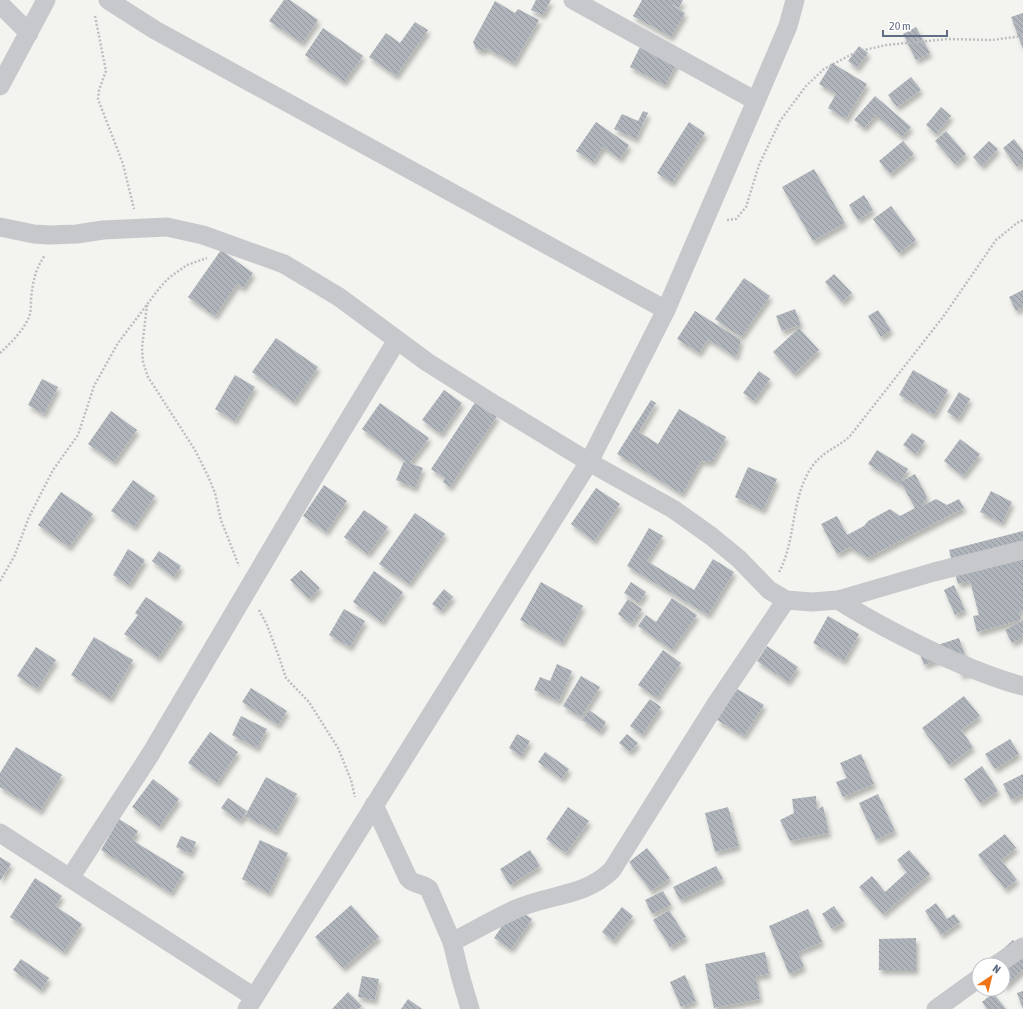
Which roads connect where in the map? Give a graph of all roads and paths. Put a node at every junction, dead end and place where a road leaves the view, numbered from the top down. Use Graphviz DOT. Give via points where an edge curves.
graph roads {
  1 [pos="46,0"];
  2 [pos="108,0"];
  3 [pos="572,0"];
  4 [pos="795,0"];
  5 [pos="0,4"];
  6 [pos="95,14"];
  7 [pos="29,33"];
  8 [pos="1023,36"];
  9 [pos="0,86"];
  10 [pos="756,101"];
  11 [pos="705,220"];
  12 [pos="1023,220"];
  13 [pos="0,226"];
  14 [pos="139,228"];
  15 [pos="59,234"];
  16 [pos="208,257"];
  17 [pos="147,305"];
  18 [pos="666,310"];
  19 [pos="398,340"];
  20 [pos="0,353"];
  21 [pos="589,462"];
  22 [pos="1023,550"];
  23 [pos="0,581"];
  24 [pos="247,590"];
  25 [pos="769,590"];
  26 [pos="786,600"];
  27 [pos="838,600"];
  28 [pos="1023,686"];
  29 [pos="374,805"];
  30 [pos="361,825"];
  31 [pos="0,833"];
  32 [pos="70,878"];
  33 [pos="452,942"];
  34 [pos="1023,947"];
  35 [pos="1008,957"];
  36 [pos="971,984"];
  37 [pos="251,1003"];
  38 [pos="470,1009"];
  39 [pos="936,1009"];
  1 -- 7 [label="street"];
  2 -- 18 [label="street" via="155,30"];
  3 -- 10 [label="street"];
  4 -- 10 [label="street" via="788,26"];
  5 -- 7 [label="street"];
  6 -- 14 [label="path" via="106,71 98,99 123,164"];
  7 -- 9 [label="street"];
  8 -- 11 [label="path" via="886,45 856,52 824,69 806,86 780,121 759,165 746,207 741,214 736,220"];
  10 -- 11 [label="street"];
  11 -- 18 [label="street"];
  12 -- 25 [label="path" via="996,240 943,317 850,436 825,452 814,464 806,476 781,569"];
  13 -- 15 [label="street" via="34,234"];
  14 -- 15 [label="street"];
  14 -- 19 [label="street" via="167,227 202,235 284,264 339,297"];
  15 -- 20 [label="path" via="35,273 30,316"];
  16 -- 17 [label="path" via="188,265 170,277 160,286"];
  17 -- 23 [label="path" via="118,342 94,386 78,435 53,470 29,517 14,557"];
  17 -- 24 [label="path" via="142,348 148,377 195,450 208,476"];
  18 -- 21 [label="street"];
  19 -- 21 [label="street" via="427,362"];
  19 -- 24 [label="street"];
  21 -- 25 [label="street" via="673,510 710,536 739,559"];
  21 -- 29 [label="street"];
  22 -- 27 [label="street"];
  24 -- 30 [label="path" via="267,625 286,678 309,702 338,748 351,780"];
  24 -- 32 [label="street" via="150,755"];
  25 -- 26 [label="street"];
  26 -- 27 [label="street"];
  26 -- 33 [label="street" via="716,704 612,870 603,879 579,891 517,908"];
  27 -- 28 [label="street" via="915,644 983,674"];
  29 -- 30 [label="street"];
  29 -- 33 [label="street" via="408,878 413,883 428,887"];
  30 -- 37 [label="street"];
  31 -- 32 [label="street"];
  32 -- 37 [label="street"];
  33 -- 38 [label="street"];
  34 -- 35 [label="street"];
  36 -- 39 [label="street"];
}
